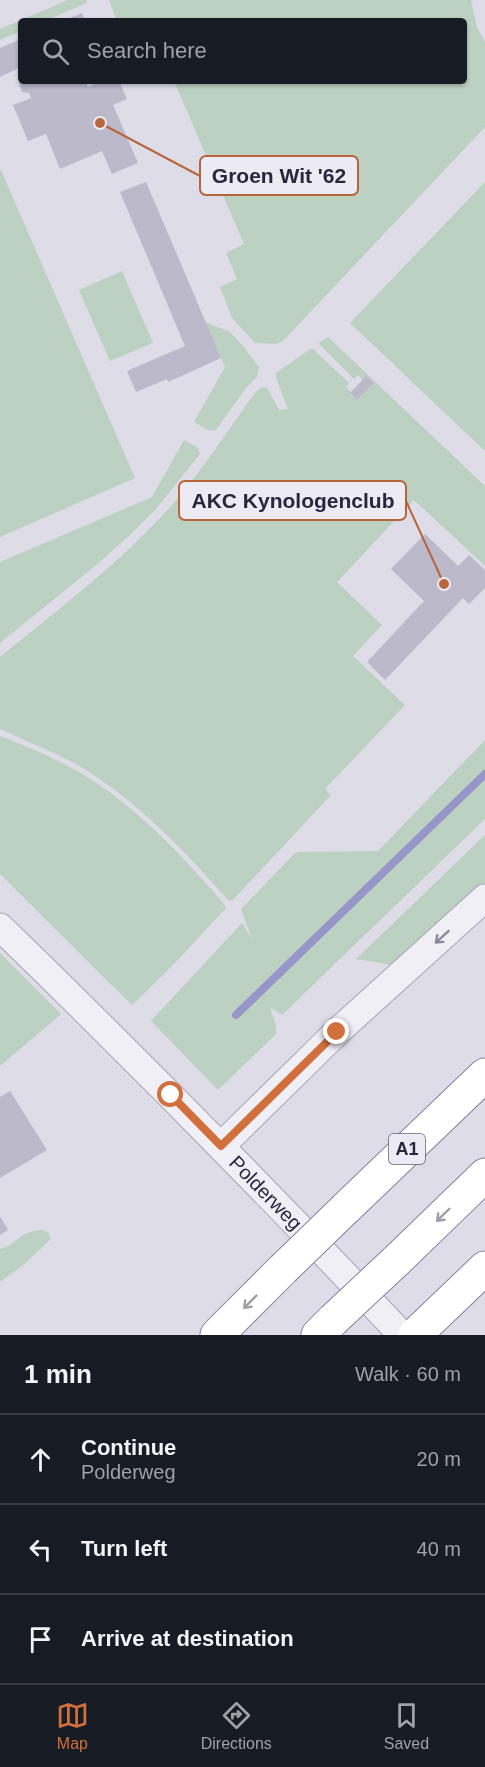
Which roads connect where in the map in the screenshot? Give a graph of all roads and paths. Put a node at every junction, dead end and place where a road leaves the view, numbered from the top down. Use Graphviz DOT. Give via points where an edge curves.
graph roads {
  1 [pos="485,898"];
  2 [pos="0,927"];
  3 [pos="485,1075"];
  4 [pos="221,1146"];
  5 [pos="485,1175"];
  6 [pos="485,1268"];
  7 [pos="326,1327"];
  8 [pos="217,1335"];
  9 [pos="402,1335"];
  10 [pos="416,1335"];
  1 -- 4 [label="street, one-way" via="337,1032"];
  2 -- 4 [label="street, Polderweg"];
  3 -- 8 [label="highway, A1, one-way, bridge"];
  4 -- 9 [label="street, Polderweg"];
  5 -- 7 [label="highway, one-way, bridge"];
  6 -- 10 [label="highway"];
}
